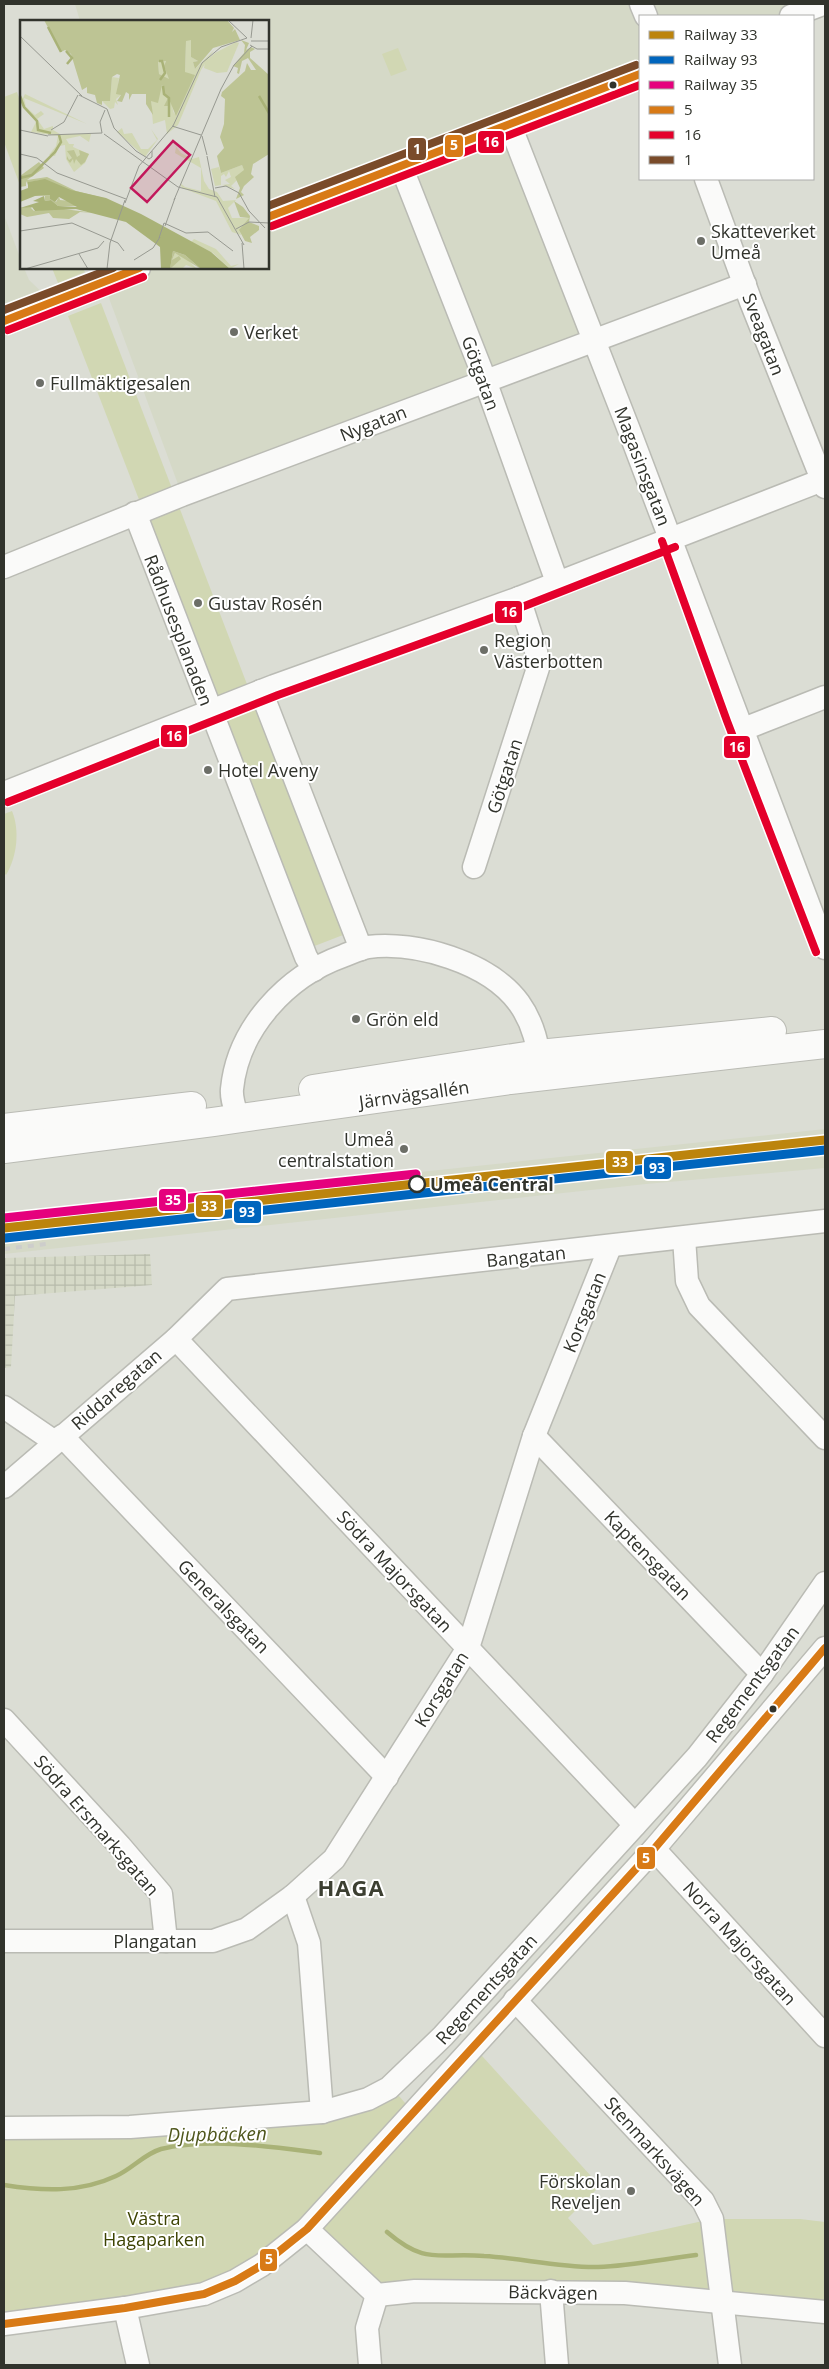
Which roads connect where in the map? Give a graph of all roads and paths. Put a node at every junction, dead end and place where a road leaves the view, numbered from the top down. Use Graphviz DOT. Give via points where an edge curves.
graph roads {
  1 [pos="823,4"];
  2 [pos="793,15"];
  3 [pos="639,74"];
  4 [pos="510,126"];
  5 [pos="401,166"];
  6 [pos="706,180"];
  7 [pos="269,217"];
  8 [pos="136,269"];
  9 [pos="745,284"];
  10 [pos="4,321"];
  11 [pos="594,339"];
  12 [pos="484,381"];
  13 [pos="824,482"];
  14 [pos="135,513"];
  15 [pos="671,538"];
  16 [pos="4,567"];
  17 [pos="557,582"];
  18 [pos="519,598"];
  19 [pos="261,691"];
  20 [pos="825,697"];
  21 [pos="210,711"];
  22 [pos="741,730"];
  23 [pos="4,793"];
  24 [pos="474,867"];
  25 [pos="819,909"];
  26 [pos="825,948"];
  27 [pos="361,949"];
  28 [pos="314,970"];
  29 [pos="825,1026"];
  30 [pos="825,1044"];
  31 [pos="541,1065"];
  32 [pos="235,1110"];
  33 [pos="4,1128"];
  34 [pos="4,1149"];
  35 [pos="825,1222"];
  36 [pos="684,1238"];
  37 [pos="610,1247"];
  38 [pos="227,1289"];
  39 [pos="176,1339"];
  40 [pos="4,1407"];
  41 [pos="534,1436"];
  42 [pos="825,1438"];
  43 [pos="59,1439"];
  44 [pos="4,1487"];
  45 [pos="825,1583"];
  46 [pos="468,1648"];
  47 [pos="825,1648"];
  48 [pos="762,1674"];
  49 [pos="4,1720"];
  50 [pos="386,1777"];
  51 [pos="635,1825"];
  52 [pos="654,1849"];
  53 [pos="293,1896"];
  54 [pos="4,1941"];
  55 [pos="166,1941"];
  56 [pos="515,2000"];
  57 [pos="825,2036"];
  58 [pos="322,2112"];
  59 [pos="4,2128"];
  60 [pos="307,2229"];
  61 [pos="551,2291"];
  62 [pos="376,2295"];
  63 [pos="722,2302"];
  64 [pos="125,2308"];
  65 [pos="825,2312"];
  66 [pos="4,2324"];
  67 [pos="138,2365"];
  68 [pos="370,2365"];
  69 [pos="557,2365"];
  70 [pos="730,2365"];
  1 -- 2 [label="street"];
  3 -- 4 [label="street"];
  4 -- 5 [label="street"];
  4 -- 11 [label="street, Magasinsgatan"];
  5 -- 7 [label="street"];
  5 -- 12 [label="street, Götgatan"];
  6 -- 9 [label="street, Sveagatan"];
  8 -- 10 [label="street"];
  9 -- 11 [label="street, Nygatan"];
  9 -- 13 [label="street, Sveagatan"];
  11 -- 12 [label="street, Nygatan"];
  11 -- 15 [label="street, Magasinsgatan"];
  12 -- 14 [label="street, Nygatan"];
  12 -- 17 [label="street, Götgatan"];
  13 -- 15 [label="street"];
  14 -- 16 [label="street, Nygatan"];
  14 -- 21 [label="street, Rådhusesplanaden"];
  15 -- 17 [label="street"];
  15 -- 22 [label="street, Magasinsgatan"];
  17 -- 18 [label="street"];
  18 -- 19 [label="street"];
  18 -- 24 [label="street, Götgatan" via="536,650 538,668"];
  19 -- 21 [label="street"];
  19 -- 27 [label="street"];
  20 -- 22 [label="street"];
  21 -- 23 [label="street"];
  21 -- 28 [label="street, Rådhusesplanaden" via="306,957"];
  22 -- 25 [label="street, Magasinsgatan"];
  25 -- 26 [label="street, Magasinsgatan"];
  27 -- 28 [label="street"];
  27 -- 31 [label="street" via="425,950 455,959 496,981 518,1002 538,1039"];
  28 -- 32 [label="street" via="274,1001 254,1029 236,1069 232,1090"];
  29 -- 31 [label="main road, Järnvägsallén"];
  30 -- 31 [label="main road, Järnvägsallén"];
  31 -- 32 [label="main road, Järnvägsallén"];
  32 -- 33 [label="main road, Järnvägsallén"];
  32 -- 34 [label="main road, Järnvägsallén"];
  35 -- 36 [label="street, Bangatan"];
  36 -- 37 [label="street, Bangatan"];
  36 -- 42 [label="street" via="687,1281 699,1306"];
  37 -- 38 [label="street, Bangatan"];
  37 -- 41 [label="street, Korsgatan"];
  38 -- 39 [label="street, Riddaregatan"];
  39 -- 43 [label="street, Riddaregatan"];
  39 -- 46 [label="street, Södra Majorsgatan"];
  40 -- 43 [label="street, Generalsgatan"];
  41 -- 46 [label="street, Korsgatan"];
  41 -- 48 [label="street, Kaptensgatan"];
  43 -- 44 [label="street, Riddaregatan"];
  43 -- 50 [label="street, Generalsgatan"];
  45 -- 48 [label="street, Regementsgatan"];
  46 -- 50 [label="street, Korsgatan"];
  46 -- 51 [label="street, Södra Majorsgatan"];
  47 -- 52 [label="street"];
  48 -- 51 [label="street, Regementsgatan" via="697,1757"];
  49 -- 55 [label="street, Södra Ersmarksgatan" via="161,1894"];
  50 -- 53 [label="street, Korsgatan" via="334,1859"];
  51 -- 58 [label="street, Regementsgatan" via="410,2070 390,2088 368,2099"];
  52 -- 56 [label="street"];
  52 -- 57 [label="street, Norra Majorsgatan"];
  53 -- 55 [label="street, Plangatan" via="247,1929 213,1941"];
  53 -- 58 [label="street" via="309,1943"];
  54 -- 55 [label="street, Plangatan"];
  56 -- 60 [label="street"];
  56 -- 63 [label="street, Stenmarksvägen" via="703,2201 712,2219"];
  58 -- 59 [label="street, Regementsgatan" via="130,2127"];
  60 -- 62 [label="street"];
  60 -- 64 [label="street" via="262,2265 235,2281 204,2294"];
  61 -- 62 [label="street, Bäckvägen" via="415,2291"];
  61 -- 63 [label="street, Bäckvägen" via="625,2293"];
  61 -- 69 [label="street"];
  62 -- 68 [label="street" via="367,2328"];
  63 -- 65 [label="street, Bäckvägen"];
  63 -- 70 [label="street, Stenmarksvägen"];
  64 -- 66 [label="street"];
  64 -- 67 [label="street"];
}
